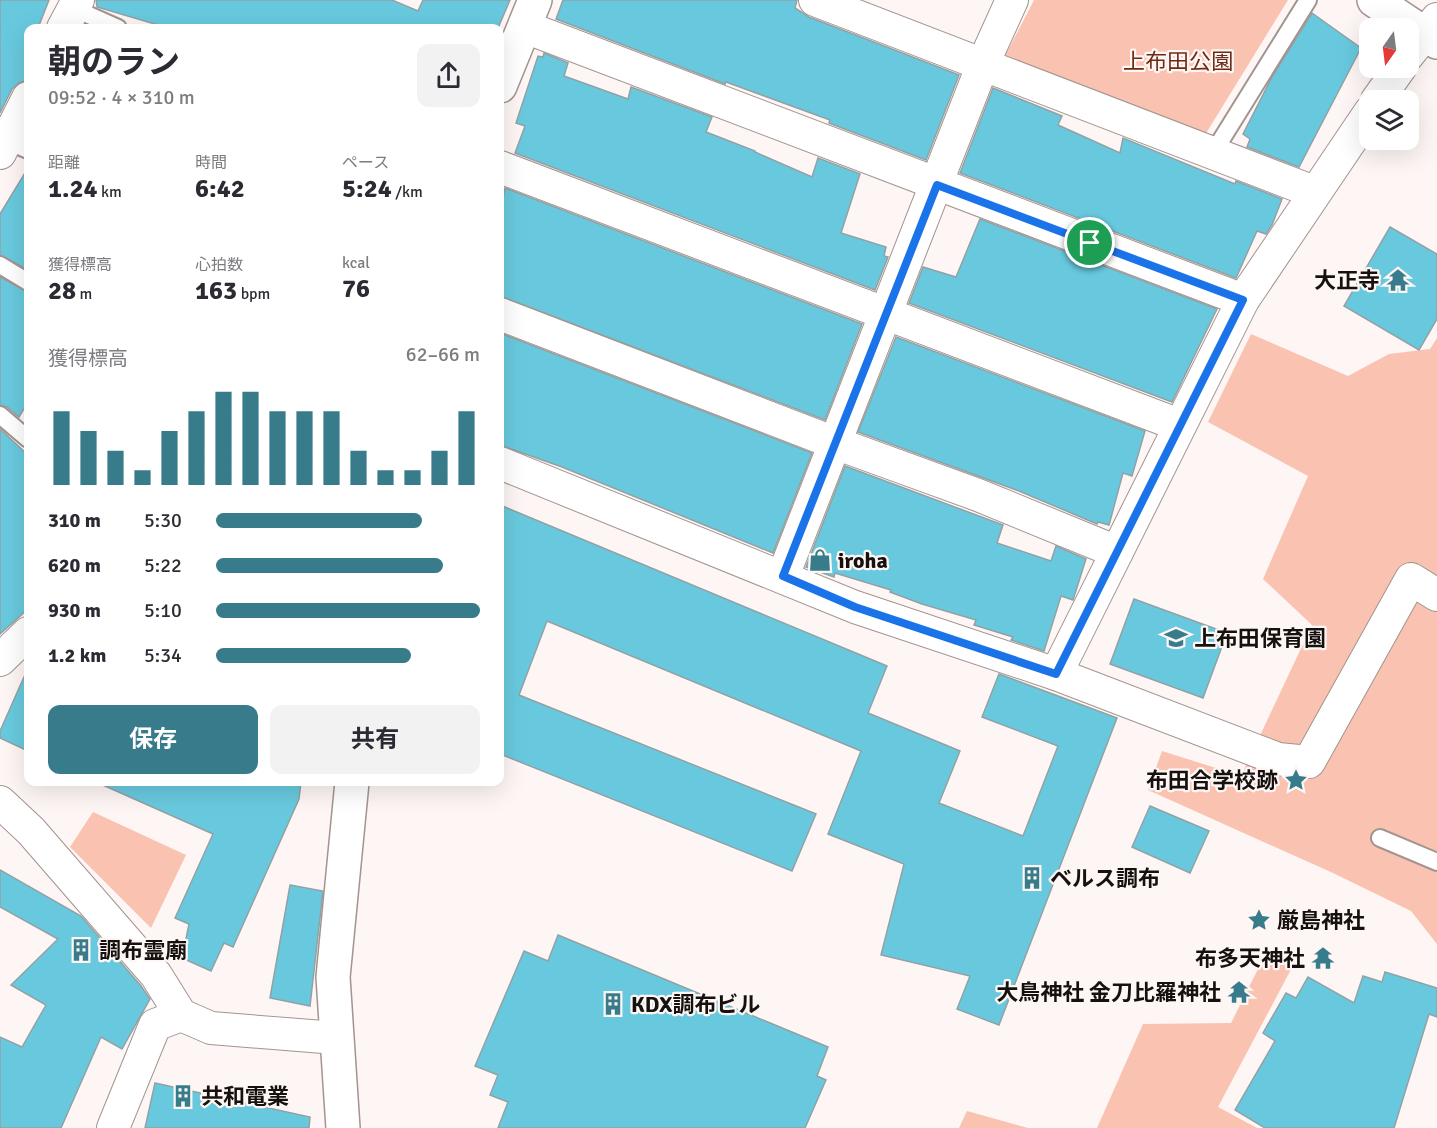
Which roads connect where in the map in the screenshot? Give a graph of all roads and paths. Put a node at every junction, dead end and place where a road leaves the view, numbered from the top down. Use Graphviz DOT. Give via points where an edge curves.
graph roads {
  1 [pos="815,0"];
  2 [pos="1012,0"];
  3 [pos="1308,0"];
  4 [pos="1374,0"];
  5 [pos="72,12"];
  6 [pos="530,13"];
  7 [pos="106,24"];
  8 [pos="1427,38"];
  9 [pos="983,64"];
  10 [pos="504,76"];
  11 [pos="24,110"];
  12 [pos="1359,128"];
  13 [pos="12,148"];
  14 [pos="1213,153"];
  15 [pos="504,169"];
  16 [pos="937,185"];
  17 [pos="1314,192"];
  18 [pos="0,265"];
  19 [pos="24,280"];
  20 [pos="1243,300"];
  21 [pos="885,314"];
  22 [pos="504,316"];
  23 [pos="0,416"];
  24 [pos="1179,425"];
  25 [pos="24,436"];
  26 [pos="835,443"];
  27 [pos="504,465"];
  28 [pos="1117,552"];
  29 [pos="783,576"];
  30 [pos="1437,595"];
  31 [pos="24,637"];
  32 [pos="0,660"];
  33 [pos="1056,674"];
  34 [pos="352,786"];
  35 [pos="0,802"];
  36 [pos="1380,838"];
  37 [pos="1437,862"];
  38 [pos="181,1015"];
  39 [pos="336,1038"];
  40 [pos="113,1128"];
  41 [pos="343,1128"];
  1 -- 9 [label="street"];
  2 -- 9 [label="street"];
  3 -- 14 [label="lane"];
  4 -- 8 [label="main road"];
  5 -- 7 [label="lane"];
  6 -- 10 [label="main road"];
  6 -- 16 [label="street"];
  9 -- 14 [label="street"];
  9 -- 16 [label="street"];
  11 -- 13 [label="street"];
  12 -- 17 [label="street"];
  14 -- 17 [label="street"];
  15 -- 21 [label="street"];
  16 -- 20 [label="street"];
  16 -- 21 [label="street"];
  17 -- 20 [label="street"];
  18 -- 19 [label="lane"];
  20 -- 24 [label="street"];
  21 -- 24 [label="street"];
  21 -- 26 [label="street"];
  22 -- 26 [label="street"];
  23 -- 25 [label="lane"];
  24 -- 28 [label="street"];
  26 -- 28 [label="street" via="978,495"];
  26 -- 29 [label="street"];
  27 -- 29 [label="street"];
  28 -- 33 [label="street"];
  29 -- 33 [label="street" via="855,607"];
  30 -- 33 [label="street" via="1411,579 1309,762 1278,759"];
  31 -- 32 [label="street"];
  34 -- 39 [label="main road" via="333,976"];
  35 -- 38 [label="street" via="31,831 156,975"];
  36 -- 37 [label="lane"];
  38 -- 39 [label="street" via="211,1028"];
  38 -- 40 [label="street" via="155,1025"];
  39 -- 41 [label="main road"];
}
